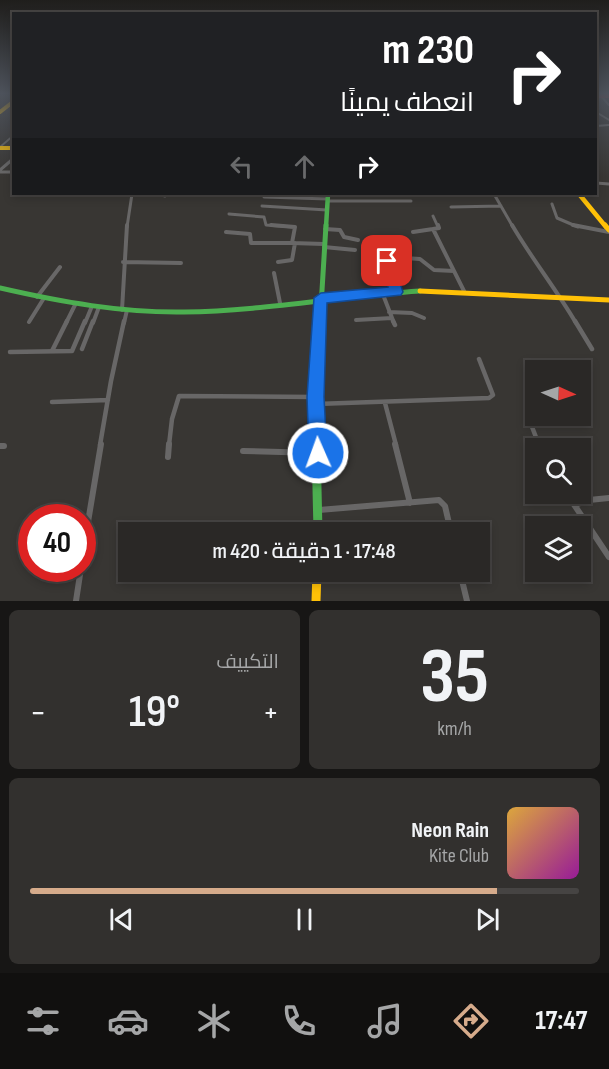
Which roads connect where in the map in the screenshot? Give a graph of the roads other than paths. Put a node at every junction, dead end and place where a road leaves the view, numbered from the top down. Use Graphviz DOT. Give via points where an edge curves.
graph roads {
  1 [pos="12,137"];
  2 [pos="0,147"];
  3 [pos="12,160"];
  4 [pos="0,171"];
  5 [pos="131,195"];
  6 [pos="162,195"];
  7 [pos="495,195"];
  8 [pos="580,195"];
  9 [pos="165,196"];
  10 [pos="264,197"];
  11 [pos="328,198"];
  12 [pos="411,201"];
  13 [pos="552,204"];
  14 [pos="262,206"];
  15 [pos="502,206"];
  16 [pos="451,207"];
  17 [pos="327,210"];
  18 [pos="229,214"];
  19 [pos="433,216"];
  20 [pos="326,229"];
  21 [pos="433,229"];
  22 [pos="609,231"];
  23 [pos="225,232"];
  24 [pos="413,232"];
  25 [pos="358,240"];
  26 [pos="293,243"];
  27 [pos="324,246"];
  28 [pos="355,250"];
  29 [pos="123,262"];
  30 [pos="278,262"];
  31 [pos="181,263"];
  32 [pos="60,267"];
  33 [pos="454,271"];
  34 [pos="274,273"];
  35 [pos="0,288"];
  36 [pos="464,291"];
  37 [pos="382,292"];
  38 [pos="396,292"];
  39 [pos="41,297"];
  40 [pos="558,297"];
  41 [pos="321,298"];
  42 [pos="609,300"];
  43 [pos="76,303"];
  44 [pos="280,303"];
  45 [pos="95,307"];
  46 [pos="125,310"];
  47 [pos="389,312"];
  48 [pos="392,318"];
  49 [pos="424,318"];
  50 [pos="356,320"];
  51 [pos="29,322"];
  52 [pos="395,325"];
  53 [pos="82,349"];
  54 [pos="592,349"];
  55 [pos="52,351"];
  56 [pos="10,352"];
  57 [pos="479,359"];
  58 [pos="315,397"];
  59 [pos="108,400"];
  60 [pos="52,402"];
  61 [pos="385,403"];
  62 [pos="316,404"];
  63 [pos="243,451"];
  64 [pos="318,453"];
  65 [pos="168,457"];
  66 [pos="609,498"];
  67 [pos="410,503"];
  68 [pos="91,504"];
  69 [pos="575,505"];
  70 [pos="319,510"];
  71 [pos="318,522"];
  72 [pos="448,522"];
  73 [pos="609,556"];
  74 [pos="79,582"];
  75 [pos="317,582"];
  76 [pos="462,582"];
  77 [pos="76,601"];
  78 [pos="316,601"];
  79 [pos="467,601"];
  1 -- 2 [label="street"];
  3 -- 4 [label="street"];
  5 -- 29 [label="street"];
  6 -- 9 [label="street"];
  7 -- 15 [label="street"];
  8 -- 22 [label="main road"];
  10 -- 11 [label="street"];
  11 -- 12 [label="street"];
  11 -- 17 [label="main road"];
  13 -- 22 [label="street" via="560,219 588,229"];
  14 -- 17 [label="street"];
  15 -- 16 [label="street"];
  15 -- 40 [label="street"];
  17 -- 20 [label="main road"];
  18 -- 26 [label="street" via="264,217 266,225 295,227"];
  19 -- 21 [label="street" via="440,228"];
  20 -- 25 [label="street" via="340,230 344,237"];
  20 -- 27 [label="main road"];
  21 -- 24 [label="street"];
  21 -- 33 [label="street"];
  23 -- 26 [label="street" via="250,234 251,243"];
  26 -- 27 [label="street"];
  26 -- 30 [label="street" via="292,260"];
  27 -- 28 [label="street"];
  27 -- 41 [label="main road"];
  29 -- 31 [label="street"];
  29 -- 46 [label="street"];
  32 -- 39 [label="street"];
  33 -- 36 [label="street"];
  33 -- 38 [label="street" via="434,270 420,259 387,257"];
  34 -- 44 [label="street"];
  35 -- 39 [label="main road"];
  36 -- 38 [label="main road"];
  36 -- 40 [label="main road"];
  37 -- 38 [label="main road"];
  37 -- 41 [label="main road"];
  37 -- 47 [label="street"];
  39 -- 43 [label="main road"];
  39 -- 51 [label="street"];
  40 -- 42 [label="main road"];
  40 -- 54 [label="street"];
  41 -- 44 [label="main road"];
  41 -- 58 [label="main road"];
  43 -- 45 [label="main road"];
  43 -- 55 [label="street"];
  44 -- 46 [label="main road" via="185,312"];
  45 -- 46 [label="main road"];
  45 -- 53 [label="street"];
  45 -- 55 [label="street" via="72,350"];
  46 -- 59 [label="street"];
  47 -- 48 [label="street"];
  47 -- 49 [label="street"];
  48 -- 50 [label="street"];
  48 -- 52 [label="street"];
  55 -- 56 [label="street"];
  57 -- 61 [label="street" via="493,395 489,398"];
  58 -- 62 [label="main road"];
  58 -- 65 [label="street" via="179,396"];
  59 -- 60 [label="street"];
  59 -- 68 [label="street"];
  61 -- 62 [label="street"];
  61 -- 67 [label="street"];
  62 -- 64 [label="main road"];
  63 -- 64 [label="street"];
  64 -- 70 [label="main road"];
  66 -- 69 [label="street"];
  67 -- 70 [label="street"];
  67 -- 72 [label="street" via="442,502"];
  69 -- 73 [label="street"];
  70 -- 71 [label="main road"];
  74 -- 77 [label="street"];
  75 -- 78 [label="main road"];
  76 -- 79 [label="street"];
}
